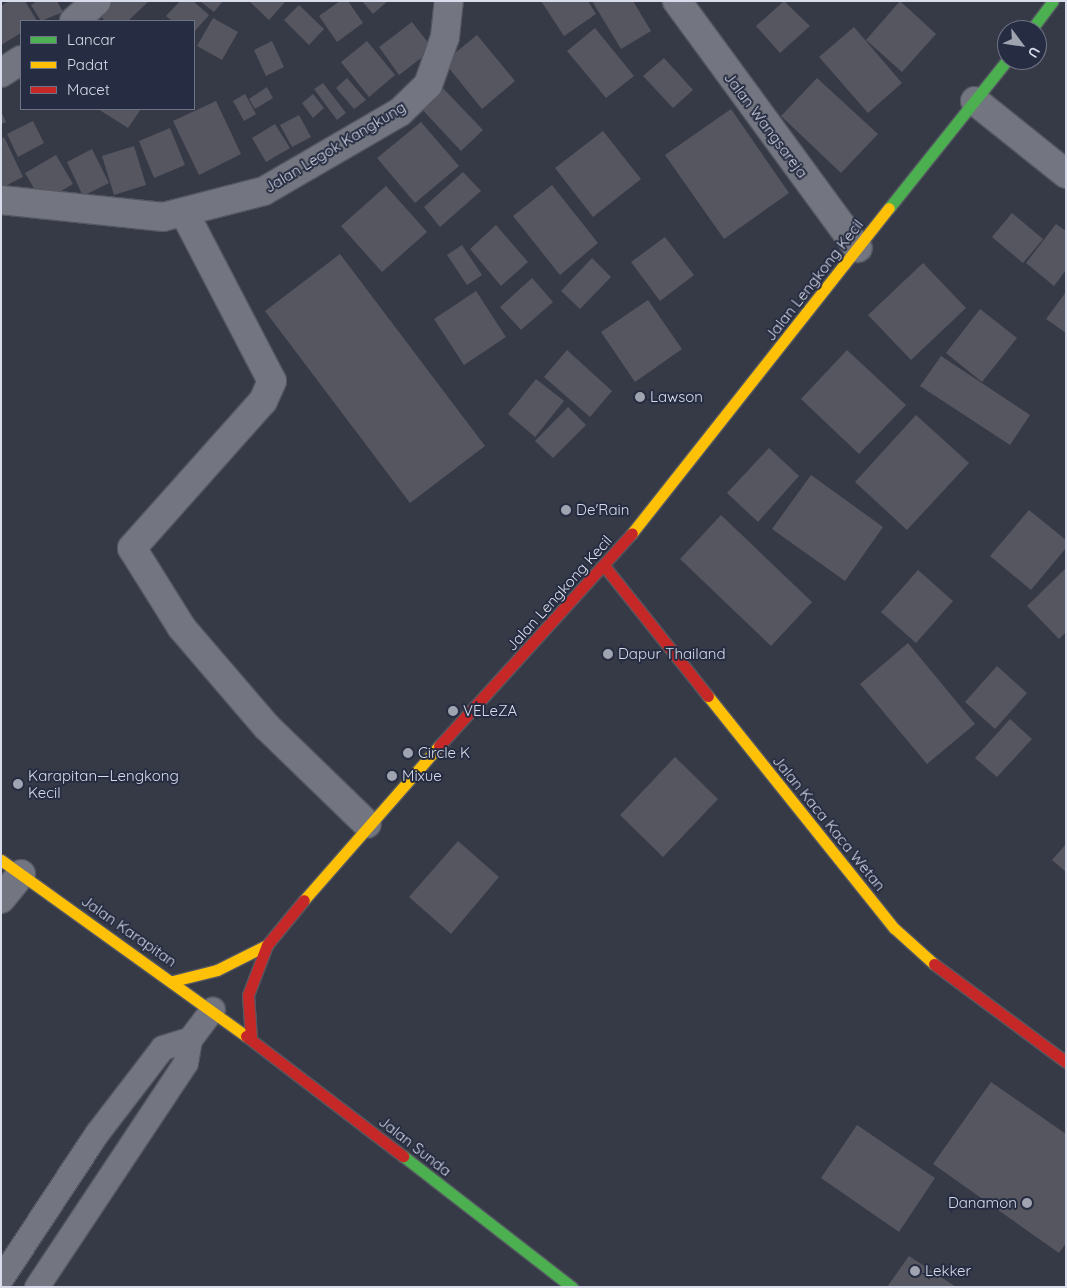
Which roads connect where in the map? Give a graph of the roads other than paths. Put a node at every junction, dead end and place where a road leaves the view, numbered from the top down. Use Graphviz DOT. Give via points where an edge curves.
graph roads {
  1 [pos="97,1"];
  2 [pos="449,1"];
  3 [pos="677,1"];
  4 [pos="1053,1"];
  5 [pos="75,20"];
  6 [pos="1039,20"];
  7 [pos="20,61"];
  8 [pos="999,70"];
  9 [pos="1,74"];
  10 [pos="975,101"];
  11 [pos="1066,174"];
  12 [pos="1,200"];
  13 [pos="185,214"];
  14 [pos="858,248"];
  15 [pos="605,567"];
  16 [pos="367,824"];
  17 [pos="11,867"];
  18 [pos="1,899"];
  19 [pos="267,944"];
  20 [pos="173,981"];
  21 [pos="213,1010"];
  22 [pos="239,1029"];
  23 [pos="251,1038"];
  24 [pos="190,1040"];
  25 [pos="1066,1062"];
  26 [pos="2,1278"];
  27 [pos="14,1287"];
  28 [pos="37,1287"];
  29 [pos="572,1287"];
  1 -- 5 [label="street"];
  2 -- 13 [label="street, Jalan Legok Kangkung" via="437,67 428,85 400,112 264,191"];
  3 -- 14 [label="street, Jalan Wangsareja"];
  4 -- 6 [label="main road"];
  7 -- 9 [label="street"];
  8 -- 10 [label="main road, Jalan Lengkong Kecil"];
  10 -- 11 [label="street"];
  10 -- 14 [label="main road, Jalan Lengkong Kecil"];
  12 -- 13 [label="street, Jalan Legok Kangkung" via="163,217"];
  13 -- 16 [label="street" via="272,381 263,401 132,548 182,628 267,727"];
  14 -- 15 [label="main road, Jalan Lengkong Kecil"];
  15 -- 16 [label="main road, Jalan Lengkong Kecil"];
  15 -- 25 [label="main road, Jalan Kaca Kaca Wetan" via="894,928 947,975"];
  16 -- 19 [label="main road, Jalan Lengkong Kecil"];
  17 -- 18 [label="street"];
  17 -- 20 [label="main road, Jalan Karapitan"];
  19 -- 20 [label="main road, Jalan Lengkong Kecil" via="217,970"];
  19 -- 23 [label="main road, Jalan Lengkong Kecil" via="248,995"];
  20 -- 21 [label="main road, Jalan Karapitan"];
  21 -- 22 [label="main road, Jalan Karapitan"];
  21 -- 24 [label="lane"];
  22 -- 23 [label="main road, Jalan Sunda"];
  23 -- 29 [label="main road, Jalan Sunda"];
  24 -- 26 [label="lane" via="163,1048 97,1134"];
  24 -- 28 [label="lane" via="186,1062"];
  26 -- 27 [label="lane"];
}
